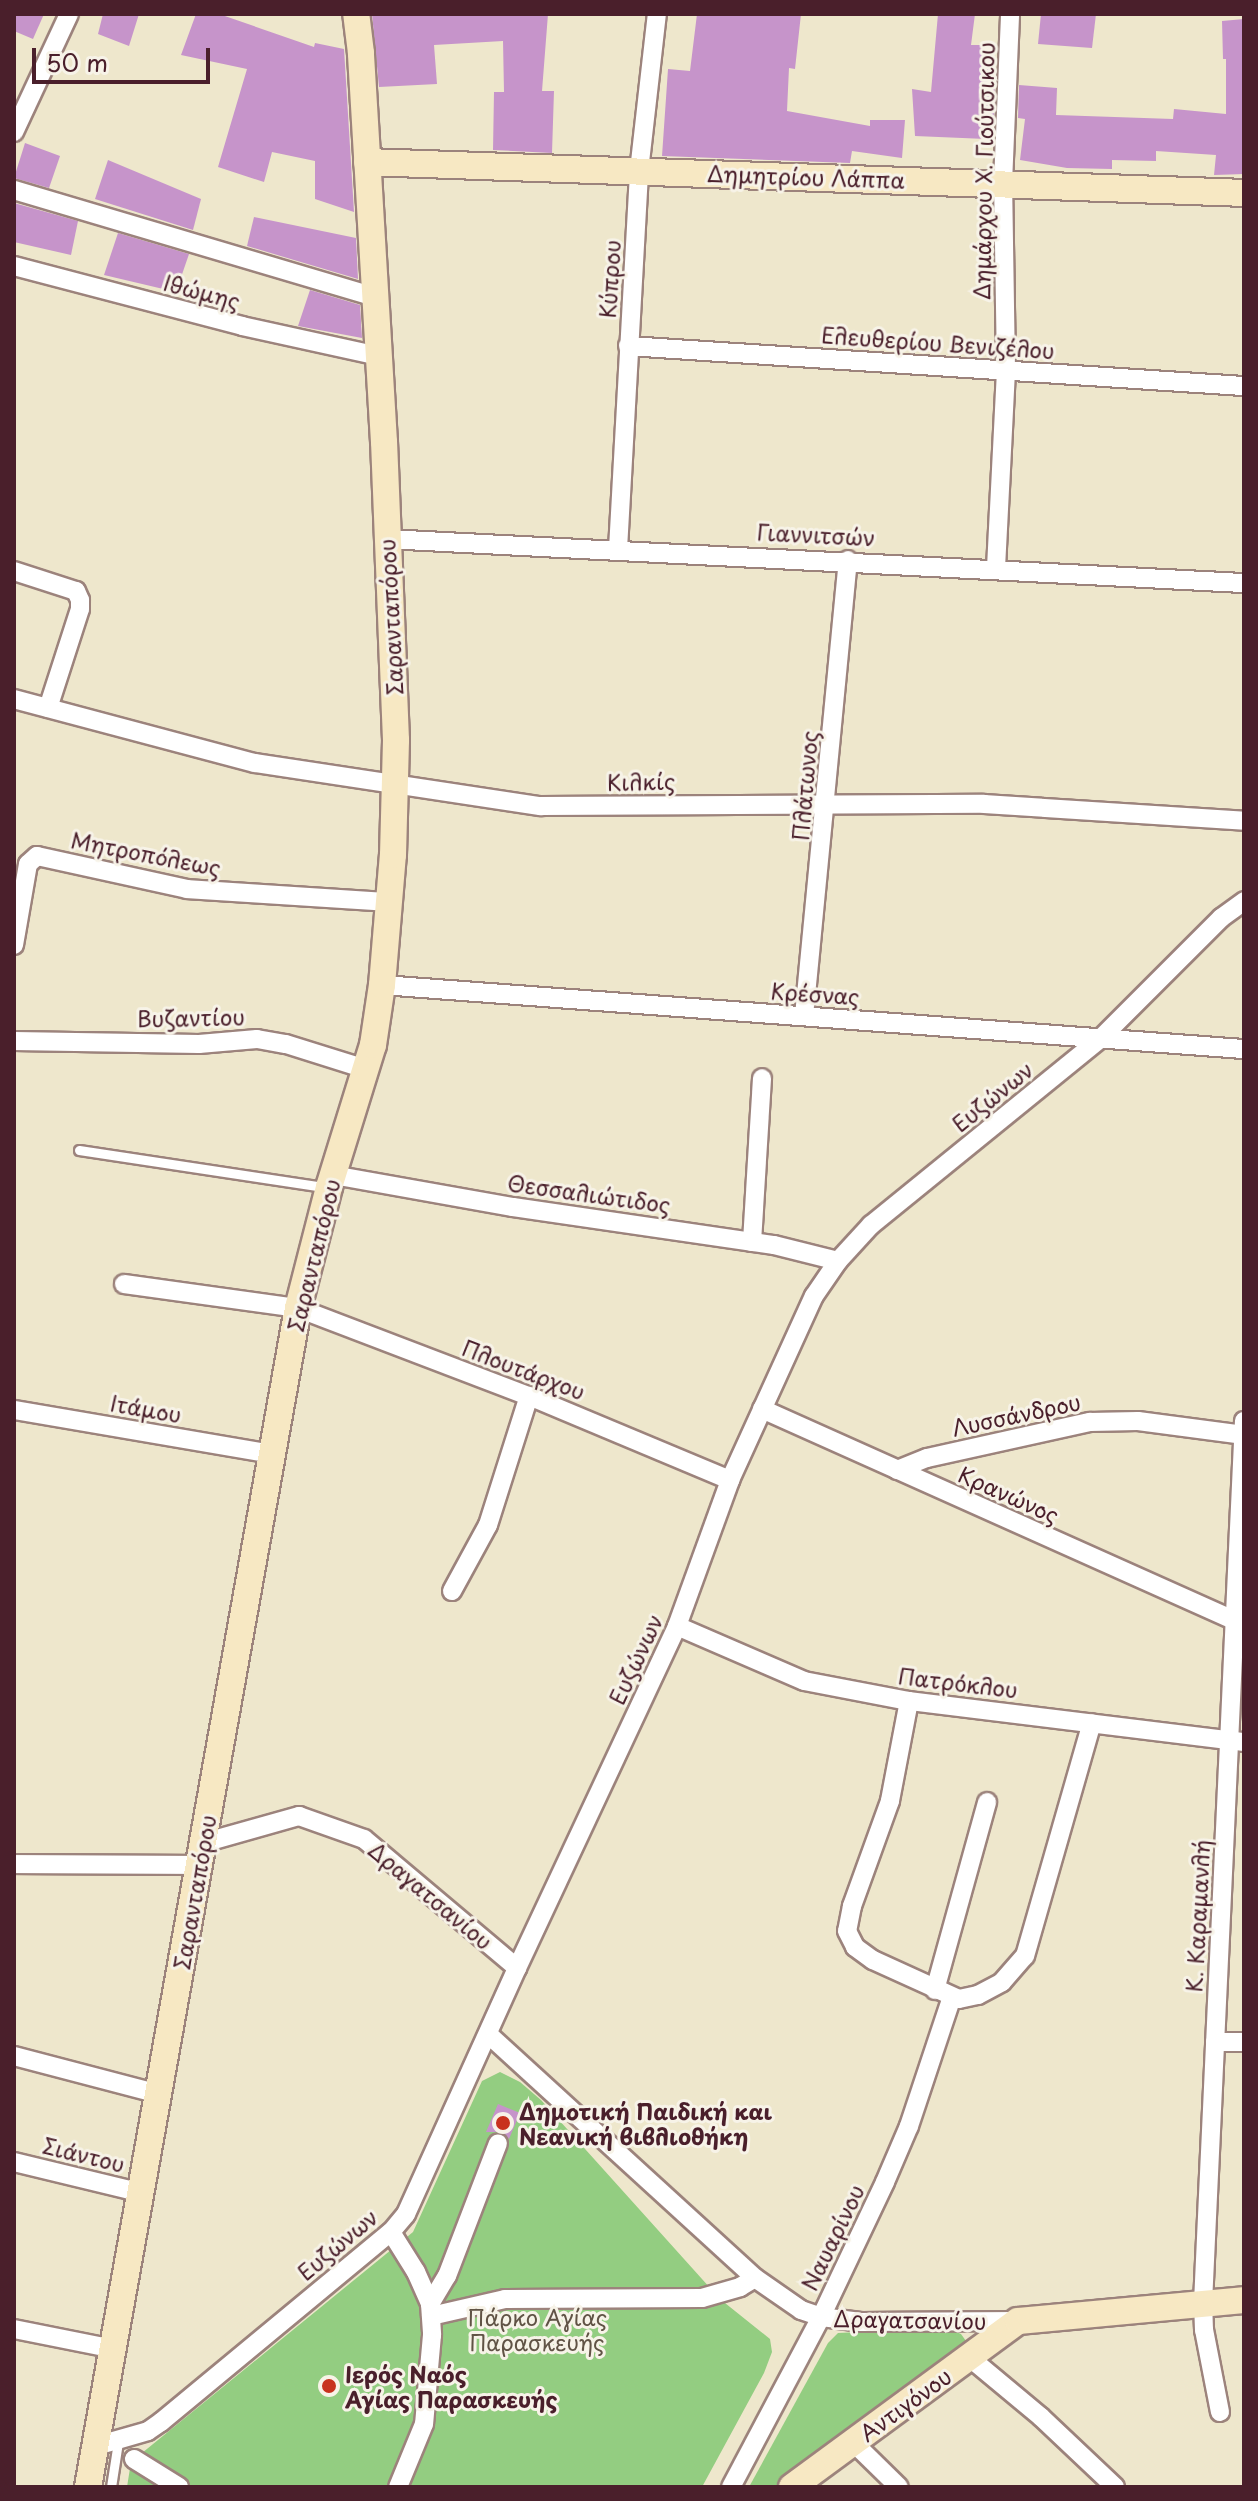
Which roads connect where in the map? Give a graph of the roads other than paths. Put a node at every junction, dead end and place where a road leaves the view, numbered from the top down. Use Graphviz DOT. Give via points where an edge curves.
graph roads {
  1 [pos="69,14"];
  2 [pos="349,14"];
  3 [pos="356,14"];
  4 [pos="657,14"];
  5 [pos="1010,14"];
  6 [pos="14,132"];
  7 [pos="367,162"];
  8 [pos="639,171"];
  9 [pos="1003,183"];
  10 [pos="14,190"];
  11 [pos="1244,193"];
  12 [pos="14,266"];
  13 [pos="376,297"];
  14 [pos="628,346"];
  15 [pos="379,356"];
  16 [pos="1006,370"];
  17 [pos="1244,386"];
  18 [pos="386,539"];
  19 [pos="618,549"];
  20 [pos="848,560"];
  21 [pos="996,568"];
  22 [pos="14,571"];
  23 [pos="1244,583"];
  24 [pos="14,699"];
  25 [pos="48,708"];
  26 [pos="396,786"];
  27 [pos="827,802"];
  28 [pos="1244,821"];
  29 [pos="1244,901"];
  30 [pos="389,902"];
  31 [pos="14,945"];
  32 [pos="382,985"];
  33 [pos="804,1016"];
  34 [pos="1101,1038"];
  35 [pos="14,1041"];
  36 [pos="1244,1049"];
  37 [pos="366,1069"];
  38 [pos="762,1078"];
  39 [pos="79,1150"];
  40 [pos="331,1181"];
  41 [pos="752,1242"];
  42 [pos="838,1261"];
  43 [pos="124,1284"];
  44 [pos="298,1308"];
  45 [pos="529,1396"];
  46 [pos="762,1409"];
  47 [pos="14,1410"];
  48 [pos="1244,1421"];
  49 [pos="1244,1435"];
  50 [pos="271,1454"];
  51 [pos="897,1470"];
  52 [pos="730,1480"];
  53 [pos="452,1591"];
  54 [pos="1236,1621"];
  55 [pos="677,1626"];
  56 [pos="909,1701"];
  57 [pos="1092,1723"];
  58 [pos="1237,1741"];
  59 [pos="987,1802"];
  60 [pos="201,1854"];
  61 [pos="14,1864"];
  62 [pos="517,1968"];
  63 [pos="944,1994"];
  64 [pos="489,2035"];
  65 [pos="1215,2042"];
  66 [pos="1244,2042"];
  67 [pos="14,2056"];
  68 [pos="159,2094"];
  69 [pos="498,2143"];
  70 [pos="14,2162"];
  71 [pos="142,2193"];
  72 [pos="391,2232"];
  73 [pos="755,2278"];
  74 [pos="1244,2300"];
  75 [pos="1203,2303"];
  76 [pos="430,2310"];
  77 [pos="821,2317"];
  78 [pos="1018,2321"];
  79 [pos="14,2329"];
  80 [pos="114,2349"];
  81 [pos="969,2357"];
  82 [pos="1220,2412"];
  83 [pos="853,2442"];
  84 [pos="107,2444"];
  85 [pos="134,2459"];
  86 [pos="88,2487"];
  87 [pos="111,2487"];
  88 [pos="179,2487"];
  89 [pos="398,2487"];
  90 [pos="731,2487"];
  91 [pos="792,2487"];
  92 [pos="899,2487"];
  93 [pos="1115,2487"];
  1 -- 6 [label="street"];
  2 -- 3 [label="street"];
  3 -- 7 [label="street, Σαρανταπόρου"];
  4 -- 8 [label="street, Κύπρου"];
  5 -- 9 [label="street, Δημάρχου Χ. Γιούτσικου"];
  7 -- 8 [label="street, Δημητρίου Λάππα"];
  7 -- 13 [label="street, Σαρανταπόρου"];
  8 -- 9 [label="street, Δημητρίου Λάππα"];
  8 -- 14 [label="street, Κύπρου"];
  9 -- 11 [label="street, Δημητρίου Λάππα"];
  9 -- 16 [label="street, Δημάρχου Χ. Γιούτσικου"];
  10 -- 13 [label="street"];
  12 -- 15 [label="street, Ιθώμης"];
  13 -- 15 [label="street, Σαρανταπόρου"];
  14 -- 16 [label="street, Ελευθερίου Βενιζέλου"];
  14 -- 19 [label="street, Κύπρου"];
  15 -- 18 [label="street, Σαρανταπόρου"];
  16 -- 17 [label="street, Ελευθερίου Βενιζέλου"];
  16 -- 21 [label="street, Δημάρχου Χ. Γιούτσικου"];
  18 -- 19 [label="street, Γιαννιτσών"];
  18 -- 26 [label="street, Σαρανταπόρου"];
  19 -- 20 [label="street, Γιαννιτσών"];
  20 -- 21 [label="street, Γιαννιτσών"];
  20 -- 27 [label="street, Πλάτωνος"];
  21 -- 23 [label="street, Γιαννιτσών"];
  22 -- 25 [label="street" via="76,591 80,600"];
  24 -- 25 [label="street, Κιλκίς"];
  25 -- 26 [label="street, Κιλκίς" via="255,763"];
  26 -- 27 [label="street, Κιλκίς" via="541,806"];
  26 -- 30 [label="street, Σαρανταπόρου"];
  27 -- 28 [label="street, Κιλκίς" via="1006,804"];
  27 -- 33 [label="street, Πλάτωνος"];
  29 -- 34 [label="street, Ευζώνων"];
  30 -- 31 [label="street, Μητροπόλεως" via="187,889 37,856 28,864"];
  30 -- 32 [label="street, Σαρανταπόρου"];
  32 -- 33 [label="street, Κρέσνας"];
  32 -- 37 [label="street, Σαρανταπόρου"];
  33 -- 34 [label="street, Κρέσνας"];
  34 -- 36 [label="street, Κρέσνας"];
  34 -- 42 [label="street, Ευζώνων" via="871,1225"];
  35 -- 37 [label="street, Βυζαντίου" via="199,1044 257,1039"];
  37 -- 40 [label="street, Σαρανταπόρου"];
  38 -- 41 [label="street"];
  39 -- 40 [label="lane, Θεσσαλιώτιδος"];
  40 -- 41 [label="street, Θεσσαλιώτιδος"];
  40 -- 44 [label="street, Σαρανταπόρου"];
  41 -- 42 [label="street, Θεσσαλιώτιδος"];
  42 -- 46 [label="street, Ευζώνων" via="814,1296"];
  43 -- 44 [label="street, Πλουτάρχου"];
  44 -- 45 [label="street, Πλουτάρχου"];
  44 -- 50 [label="street, Σαρανταπόρου"];
  45 -- 52 [label="street, Πλουτάρχου"];
  45 -- 53 [label="street" via="488,1525"];
  46 -- 51 [label="street, Κρανώνος"];
  46 -- 52 [label="street, Ευζώνων"];
  47 -- 50 [label="street, Ιτάμου"];
  48 -- 49 [label="street, Κ. Καραμανλή"];
  49 -- 51 [label="street, Λυσσάνδρου" via="1153,1423 1090,1422 927,1458"];
  49 -- 54 [label="street, Κ. Καραμανλή"];
  50 -- 60 [label="street, Σαρανταπόρου"];
  51 -- 54 [label="street, Κρανώνος"];
  52 -- 55 [label="street, Ευζώνων"];
  54 -- 58 [label="street, Κ. Καραμανλή"];
  55 -- 56 [label="street, Πατρόκλου" via="804,1681"];
  55 -- 62 [label="street, Ευζώνων"];
  56 -- 57 [label="street, Πατρόκλου"];
  56 -- 63 [label="street" via="890,1801 847,1931 861,1953"];
  57 -- 58 [label="street, Πατρόκλου"];
  57 -- 63 [label="street" via="1025,1956 1009,1977 986,1992 965,1999"];
  58 -- 65 [label="street, Κ. Καραμανλή"];
  59 -- 63 [label="street, Ναυαρίνου"];
  60 -- 61 [label="street, Δραγατσανίου"];
  60 -- 62 [label="street, Δραγατσανίου" via="299,1816 364,1839"];
  60 -- 68 [label="street, Σαρανταπόρου"];
  62 -- 64 [label="street, Ευζώνων"];
  63 -- 77 [label="street, Ναυαρίνου" via="909,2126"];
  64 -- 72 [label="street, Ευζώνων" via="426,2176"];
  64 -- 73 [label="street, Δραγατσανίου"];
  65 -- 66 [label="street"];
  65 -- 75 [label="street, Κ. Καραμανλή"];
  67 -- 68 [label="street"];
  68 -- 71 [label="street, Σαρανταπόρου"];
  69 -- 76 [label="street"];
  70 -- 71 [label="street, Σιάντου"];
  71 -- 80 [label="street, Σαρανταπόρου"];
  72 -- 76 [label="street" via="416,2272"];
  72 -- 84 [label="street, Ευζώνων" via="161,2422"];
  73 -- 76 [label="street" via="702,2298 505,2299"];
  73 -- 77 [label="street, Δραγατσανίου" via="801,2310"];
  74 -- 75 [label="street, Δραγατσανίου"];
  75 -- 78 [label="street, Δραγατσανίου"];
  75 -- 82 [label="street, Κ. Καραμανλή"];
  76 -- 89 [label="street" via="424,2424"];
  77 -- 78 [label="street, Δραγατσανίου" via="861,2322"];
  77 -- 90 [label="street, Ναυαρίνου"];
  78 -- 81 [label="street, Αντιγόνου"];
  79 -- 80 [label="street"];
  80 -- 84 [label="street, Σαρανταπόρου"];
  81 -- 83 [label="street, Αντιγόνου"];
  81 -- 93 [label="street"];
  83 -- 91 [label="street, Αντιγόνου"];
  83 -- 92 [label="street"];
  84 -- 86 [label="street, Σαρανταπόρου"];
  84 -- 87 [label="lane"];
  85 -- 88 [label="street"];
}
